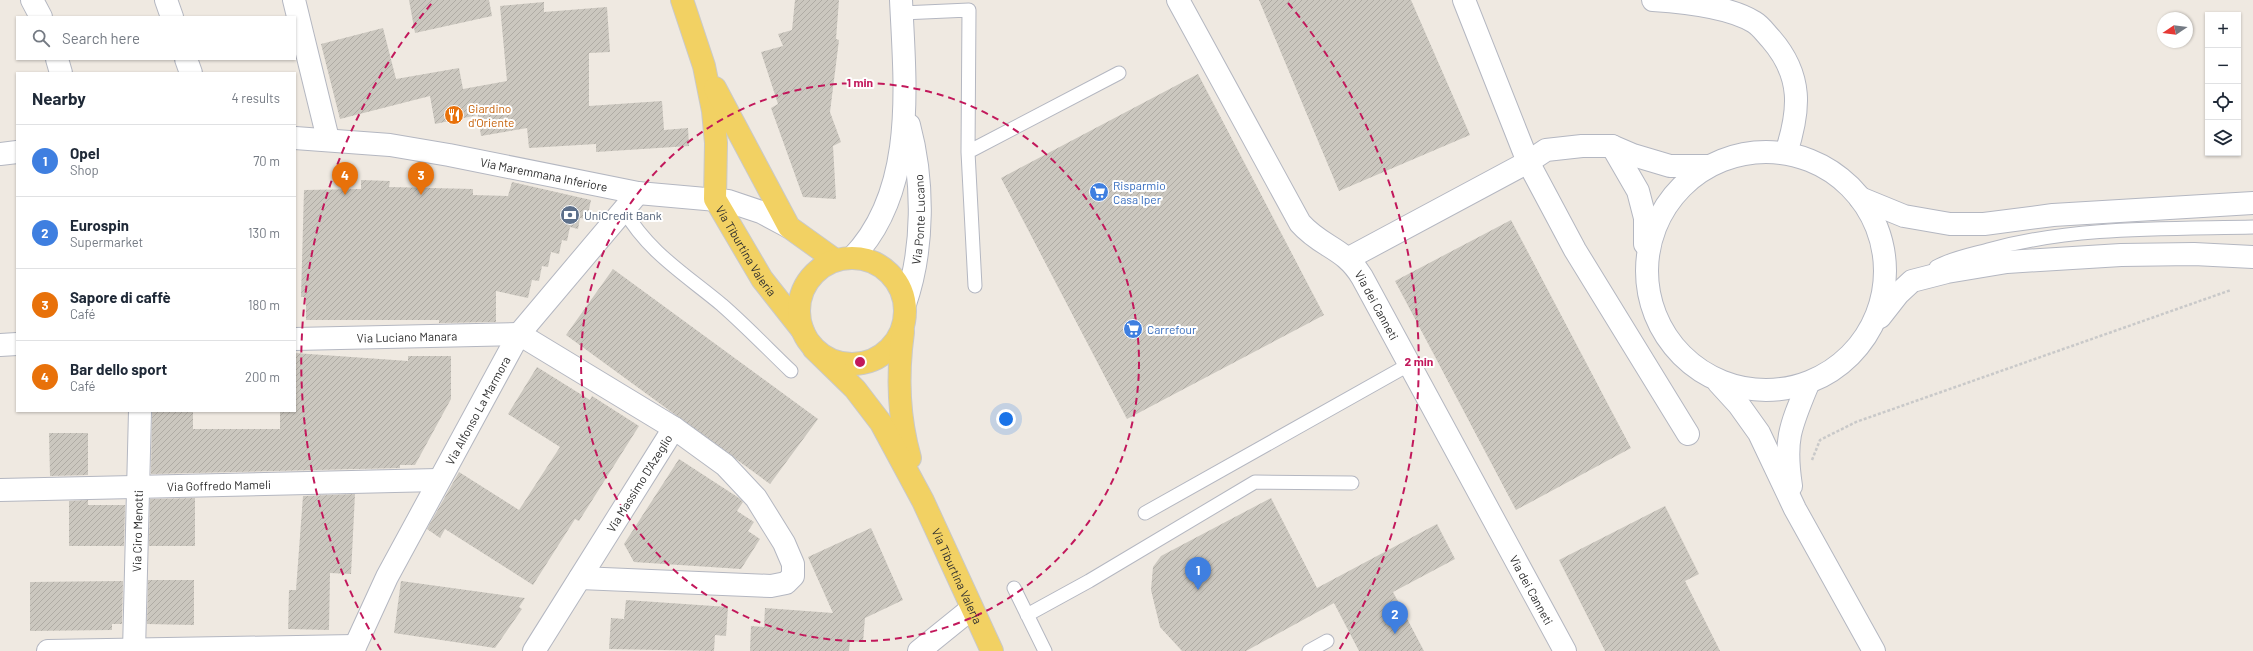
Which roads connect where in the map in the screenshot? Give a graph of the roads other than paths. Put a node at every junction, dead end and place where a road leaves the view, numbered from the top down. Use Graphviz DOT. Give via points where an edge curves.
graph roads {
  1 [pos="32,0"];
  2 [pos="166,0"];
  3 [pos="294,0"];
  4 [pos="682,0"];
  5 [pos="1178,0"];
  6 [pos="1464,0"];
  7 [pos="1653,0"];
  8 [pos="902,6"];
  9 [pos="40,16"];
  10 [pos="172,16"];
  11 [pos="57,60"];
  12 [pos="186,60"];
  13 [pos="704,66"];
  14 [pos="61,72"];
  15 [pos="191,72"];
  16 [pos="1119,73"];
  17 [pos="905,110"];
  18 [pos="296,138"];
  19 [pos="328,139"];
  20 [pos="1612,146"];
  21 [pos="16,152"];
  22 [pos="968,152"];
  23 [pos="1786,153"];
  24 [pos="0,154"];
  25 [pos="1528,162"];
  26 [pos="1708,166"];
  27 [pos="638,193"];
  28 [pos="1860,198"];
  29 [pos="715,199"];
  30 [pos="2253,203"];
  31 [pos="624,210"];
  32 [pos="789,227"];
  33 [pos="2253,227"];
  34 [pos="2253,257"];
  35 [pos="1349,258"];
  36 [pos="844,259"];
  37 [pos="1647,267"];
  38 [pos="1912,281"];
  39 [pos="975,286"];
  40 [pos="905,304"];
  41 [pos="904,326"];
  42 [pos="1873,326"];
  43 [pos="803,331"];
  44 [pos="519,334"];
  45 [pos="296,339"];
  46 [pos="0,344"];
  47 [pos="16,344"];
  48 [pos="814,349"];
  49 [pos="1410,364"];
  50 [pos="791,371"];
  51 [pos="1716,380"];
  52 [pos="1808,384"];
  53 [pos="140,412"];
  54 [pos="674,428"];
  55 [pos="1688,434"];
  56 [pos="438,480"];
  57 [pos="1352,483"];
  58 [pos="138,487"];
  59 [pos="0,490"];
  60 [pos="923,501"];
  61 [pos="1795,509"];
  62 [pos="1145,513"];
  63 [pos="580,578"];
  64 [pos="1014,588"];
  65 [pos="972,609"];
  66 [pos="1027,615"];
  67 [pos="1327,641"];
  68 [pos="354,649"];
  69 [pos="134,650"];
  70 [pos="48,651"];
  71 [pos="534,651"];
  72 [pos="919,651"];
  73 [pos="992,651"];
  74 [pos="1045,651"];
  75 [pos="1309,651"];
  76 [pos="1565,651"];
  77 [pos="1874,651"];
  1 -- 9 [label="street"];
  2 -- 10 [label="street"];
  3 -- 19 [label="street"];
  4 -- 13 [label="main road, Via Tiburtina Valeria"];
  5 -- 35 [label="street, Via dei Canneti" via="1300,223 1317,240"];
  6 -- 25 [label="street"];
  7 -- 23 [label="street" via="1692,3 1755,22 1778,48 1794,78 1798,99 1795,125"];
  8 -- 17 [label="street, Via Ponte Lucano"];
  8 -- 22 [label="lane" via="969,10"];
  11 -- 14 [label="street"];
  12 -- 15 [label="street"];
  13 -- 29 [label="main road, Via Tiburtina Valeria" via="716,143"];
  13 -- 32 [label="main road, Via Tiburtina Valeria"];
  16 -- 22 [label="lane"];
  17 -- 36 [label="street, Via Ponte Lucano" via="895,172 885,206 873,232"];
  17 -- 40 [label="street, Via Ponte Lucano" via="915,158 918,218 915,268"];
  18 -- 19 [label="street, Via Maremmana Inferiore"];
  19 -- 27 [label="street, Via Maremmana Inferiore" via="390,145 449,155"];
  20 -- 25 [label="street" via="1546,150"];
  20 -- 26 [label="street" via="1670,166"];
  20 -- 37 [label="street" via="1638,192 1645,218"];
  21 -- 24 [label="street"];
  22 -- 39 [label="lane"];
  23 -- 26 [label="street" via="1742,154"];
  23 -- 28 [label="street" via="1827,168 1845,181"];
  25 -- 35 [label="street"];
  25 -- 55 [label="street" via="1575,250"];
  26 -- 37 [label="street" via="1684,185 1669,202 1653,232"];
  27 -- 29 [label="street, Via Maremmana Inferiore"];
  27 -- 31 [label="street, Via Alfonso La Marmora"];
  28 -- 30 [label="street" via="1904,216 1950,224 1984,224 2053,215"];
  28 -- 42 [label="street" via="1881,238 1885,260 1881,305"];
  29 -- 32 [label="street, Via Maremmana Inferiore" via="741,204"];
  29 -- 43 [label="main road, Via Tiburtina Valeria" via="762,279"];
  31 -- 44 [label="street, Via Alfonso La Marmora"];
  31 -- 50 [label="lane" via="633,226 660,256 722,305"];
  32 -- 36 [label="main road, Via Tiburtina Valeria"];
  33 -- 38 [label="lane" via="2129,229 2055,235 1946,262"];
  34 -- 38 [label="street" via="2194,254 2121,255 2007,262"];
  35 -- 49 [label="street, Via dei Canneti"];
  36 -- 40 [label="main road, Via Tiburtina Valeria" via="868,260 887,271 901,290"];
  36 -- 43 [label="main road, Via Tiburtina Valeria" via="820,269 808,281 801,297 799,314"];
  37 -- 51 [label="street" via="1650,302 1664,334 1686,361"];
  38 -- 42 [label="street" via="1898,294"];
  40 -- 41 [label="main road, Via Tiburtina Valeria"];
  41 -- 48 [label="main road, Via Tiburtina Valeria" via="882,356 865,363 847,365 830,360"];
  41 -- 60 [label="main road, Via Tiburtina Valeria" via="898,368 900,412 906,444"];
  42 -- 52 [label="street" via="1861,345 1846,361 1828,375"];
  43 -- 48 [label="main road, Via Tiburtina Valeria"];
  44 -- 45 [label="street, Via Luciano Manara"];
  44 -- 54 [label="street, Via Massimo D'Azeglio"];
  44 -- 56 [label="street, Via Alfonso La Marmora"];
  46 -- 47 [label="street"];
  48 -- 60 [label="main road, Via Tiburtina Valeria" via="868,405 895,446"];
  49 -- 62 [label="lane"];
  49 -- 76 [label="street, Via dei Canneti"];
  51 -- 52 [label="street" via="1752,391 1777,391"];
  51 -- 61 [label="street" via="1739,405 1759,433"];
  52 -- 61 [label="street" via="1789,435 1787,458"];
  53 -- 58 [label="street, Via Ciro Menotti"];
  54 -- 63 [label="street, Via Massimo D'Azeglio"];
  54 -- 63 [label="street" via="725,465 756,498 784,544 793,564 793,576 782,585 771,586"];
  56 -- 58 [label="street, Via Goffredo Mameli"];
  56 -- 68 [label="street, Via Alfonso La Marmora" via="387,577"];
  57 -- 66 [label="lane" via="1255,482"];
  58 -- 59 [label="street, Via Goffredo Mameli"];
  58 -- 69 [label="street, Via Ciro Menotti"];
  60 -- 65 [label="main road, Via Tiburtina Valeria"];
  61 -- 77 [label="street"];
  63 -- 71 [label="street, Via Massimo D'Azeglio"];
  64 -- 66 [label="lane"];
  65 -- 72 [label="street"];
  65 -- 73 [label="main road, Via Tiburtina Valeria"];
  66 -- 74 [label="lane"];
  67 -- 75 [label="lane"];
  68 -- 69 [label="street"];
  69 -- 70 [label="street"];
}
